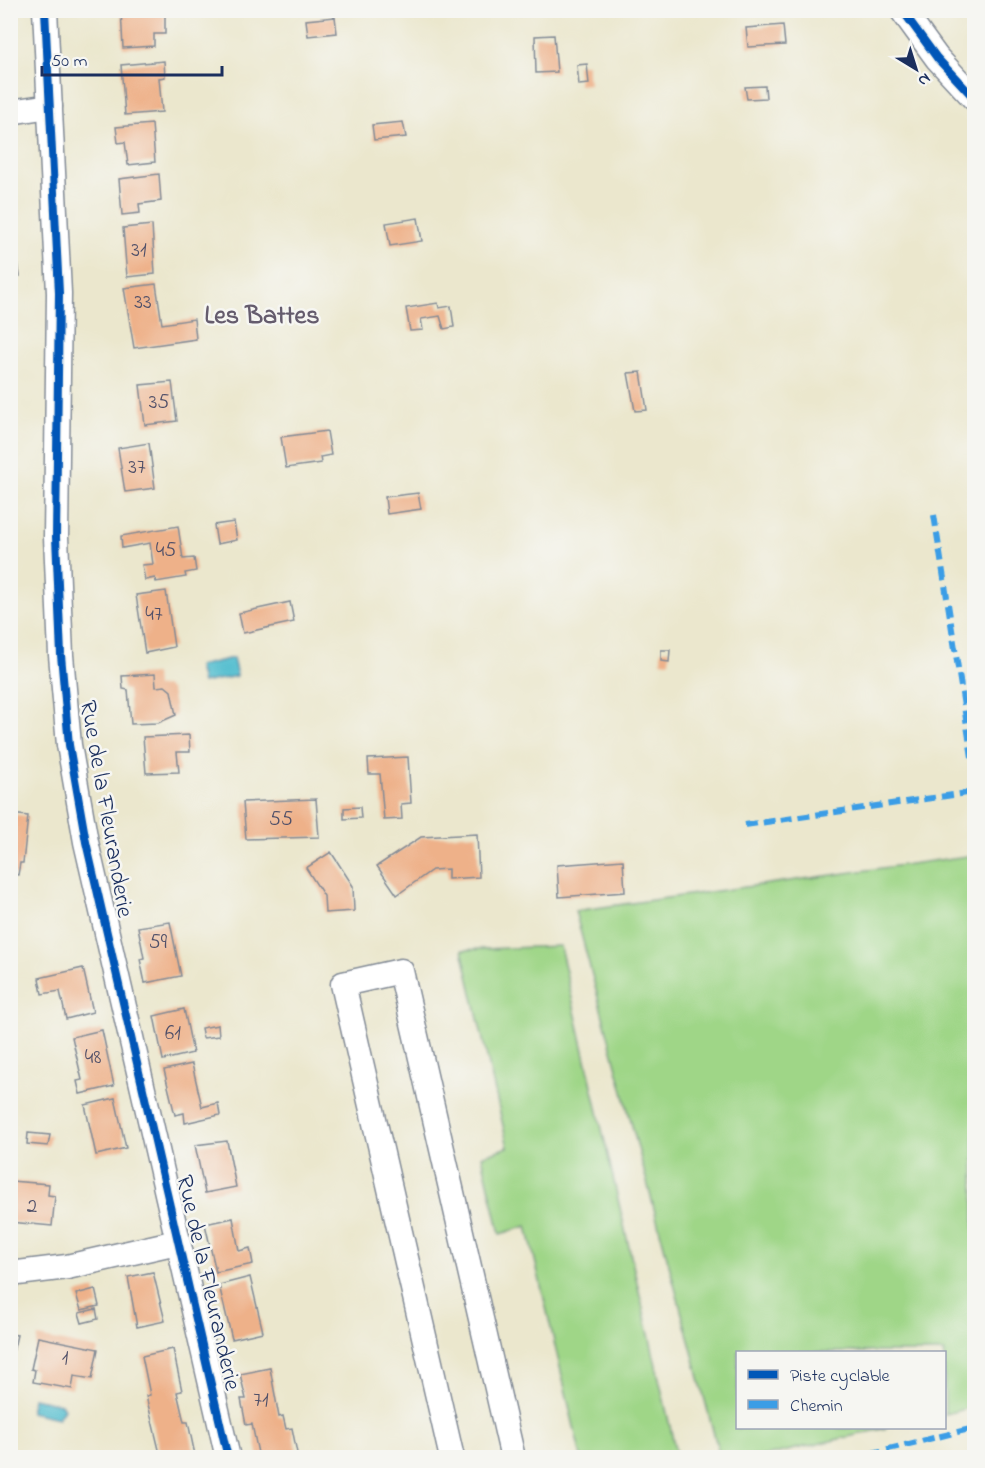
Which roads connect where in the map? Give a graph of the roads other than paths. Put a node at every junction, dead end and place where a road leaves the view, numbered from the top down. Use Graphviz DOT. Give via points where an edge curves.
graph roads {
  1 [pos="45,10"];
  2 [pos="902,10"];
  3 [pos="975,98"];
  4 [pos="50,106"];
  5 [pos="10,112"];
  6 [pos="177,1242"];
  7 [pos="10,1274"];
  8 [pos="228,1458"];
  9 [pos="452,1458"];
  10 [pos="513,1458"];
  1 -- 4 [label="street, Rue de la Fleuranderie"];
  2 -- 3 [label="street" via="937,58"];
  4 -- 5 [label="street"];
  4 -- 6 [label="street, Rue de la Fleuranderie" via="59,293 56,537 69,745 86,842"];
  6 -- 7 [label="street"];
  6 -- 8 [label="street, Rue de la Fleuranderie"];
  9 -- 10 [label="street" via="343,984 401,970"];
}
